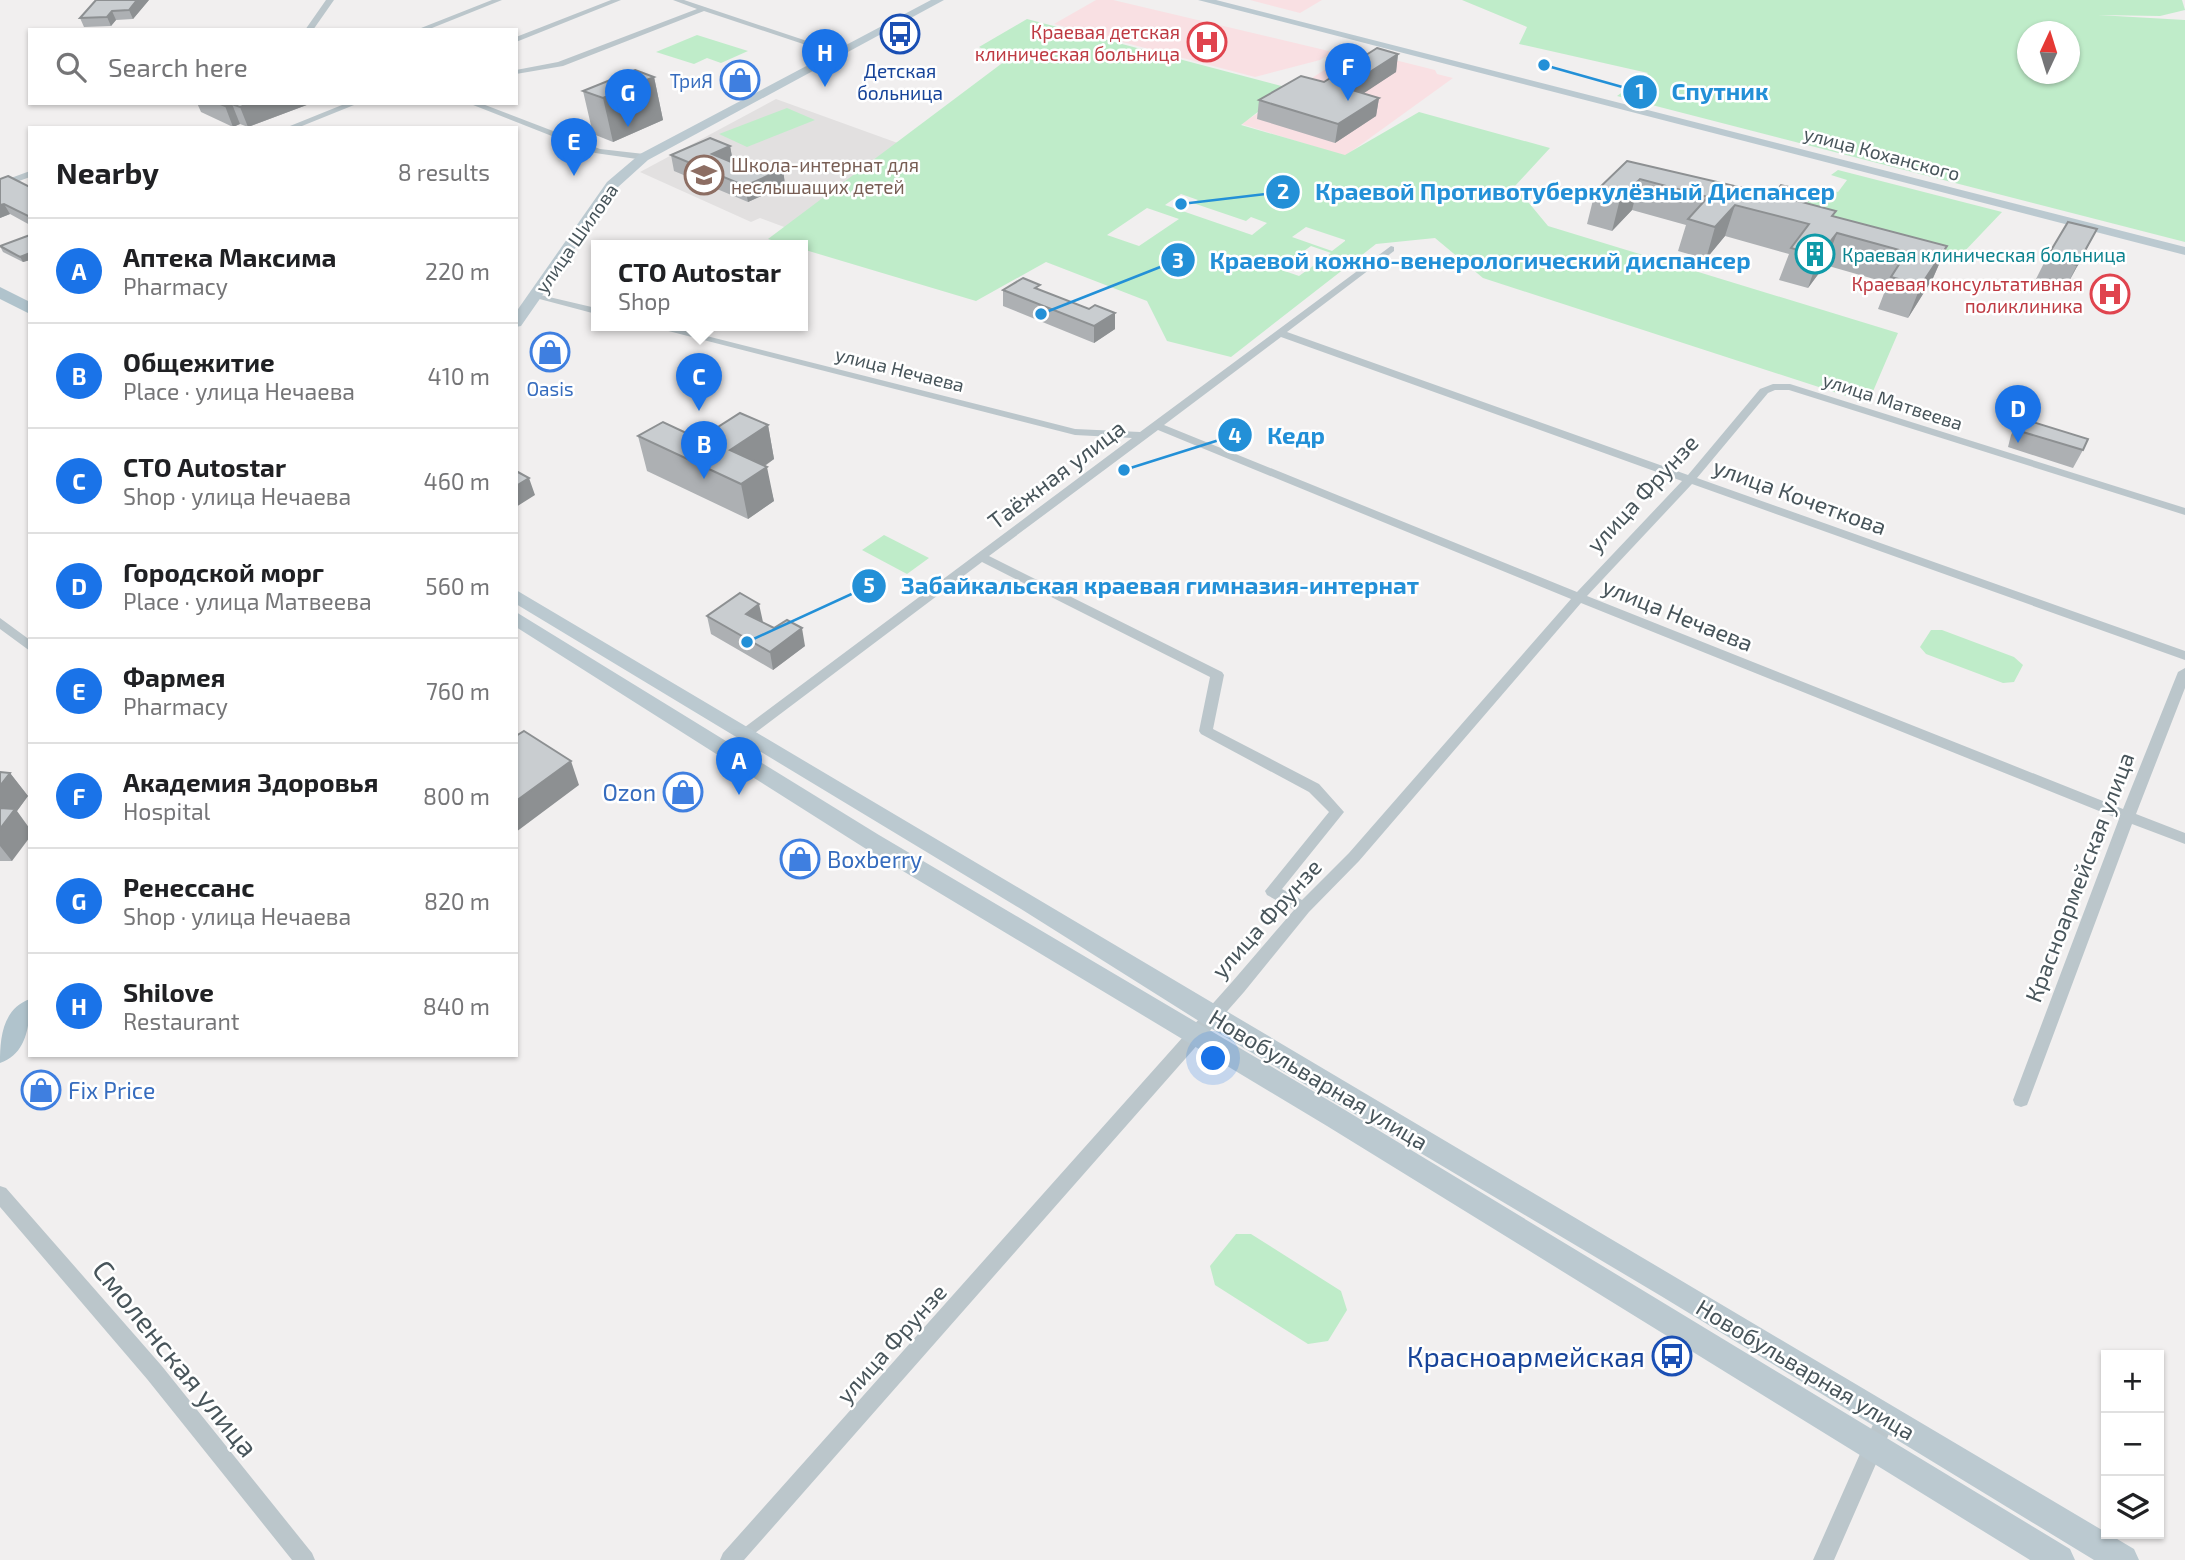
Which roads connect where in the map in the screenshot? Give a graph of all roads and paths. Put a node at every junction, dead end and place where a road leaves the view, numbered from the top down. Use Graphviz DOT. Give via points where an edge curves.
graph roads {
  1 [pos="330,0"];
  2 [pos="498,0"];
  3 [pos="617,0"];
  4 [pos="677,0"];
  5 [pos="939,0"];
  6 [pos="1202,0"];
  7 [pos="703,9"];
  8 [pos="310,28"];
  9 [pos="425,28"];
  10 [pos="518,39"];
  11 [pos="839,53"];
  12 [pos="518,72"];
  13 [pos="350,105"];
  14 [pos="477,105"];
  15 [pos="294,126"];
  16 [pos="644,157"];
  17 [pos="28,175"];
  18 [pos="0,185"];
  19 [pos="1391,250"];
  20 [pos="2185,251"];
  21 [pos="0,292"];
  22 [pos="536,295"];
  23 [pos="28,308"];
  24 [pos="591,310"];
  25 [pos="518,320"];
  26 [pos="672,331"];
  27 [pos="1283,334"];
  28 [pos="1790,387"];
  29 [pos="1156,425"];
  30 [pos="1142,435"];
  31 [pos="1690,479"];
  32 [pos="2185,512"];
  33 [pos="981,557"];
  34 [pos="518,597"];
  35 [pos="1579,597"];
  36 [pos="518,619"];
  37 [pos="0,622"];
  38 [pos="28,645"];
  39 [pos="2185,656"];
  40 [pos="2185,672"];
  41 [pos="746,733"];
  42 [pos="2127,817"];
  43 [pos="2185,839"];
  44 [pos="1304,908"];
  45 [pos="28,1013"];
  46 [pos="1203,1026"];
  47 [pos="0,1052"];
  48 [pos="2021,1100"];
  49 [pos="0,1194"];
  50 [pos="1886,1418"];
  51 [pos="1873,1448"];
  52 [pos="305,1560"];
  53 [pos="730,1560"];
  54 [pos="1823,1560"];
  55 [pos="2059,1560"];
  56 [pos="2123,1560"];
  1 -- 8 [label="street"];
  2 -- 9 [label="street"];
  3 -- 10 [label="street"];
  4 -- 7 [label="street"];
  5 -- 11 [label="main road, улица Шилова"];
  6 -- 20 [label="main road, улица Коханского"];
  7 -- 11 [label="street"];
  7 -- 12 [label="street" via="561,64"];
  11 -- 16 [label="main road, улица Шилова"];
  13 -- 15 [label="street"];
  14 -- 16 [label="street" via="598,151"];
  16 -- 22 [label="main road, улица Шилова" via="612,185"];
  17 -- 18 [label="street"];
  19 -- 27 [label="street, Таёжная улица"];
  21 -- 23 [label="main road"];
  22 -- 24 [label="street"];
  22 -- 25 [label="main road, улица Шилова"];
  26 -- 30 [label="street, улица Нечаева" via="1074,432"];
  27 -- 29 [label="street, Таёжная улица"];
  27 -- 31 [label="street, улица Кочеткова"];
  28 -- 31 [label="street, улица Фрунзе" via="1764,391"];
  28 -- 32 [label="street, улица Матвеева"];
  29 -- 30 [label="street, Таёжная улица"];
  29 -- 35 [label="street, улица Нечаева"];
  30 -- 33 [label="street, Таёжная улица"];
  31 -- 35 [label="street, улица Фрунзе"];
  31 -- 39 [label="street, улица Кочеткова"];
  33 -- 41 [label="street, Таёжная улица"];
  33 -- 44 [label="street" via="1217,675 1206,731 1314,788 1338,812 1272,891"];
  34 -- 41 [label="main road, Новобульварная улица"];
  35 -- 42 [label="street, улица Нечаева"];
  35 -- 44 [label="street, улица Фрунзе" via="1354,857"];
  36 -- 46 [label="main road, Новобульварная улица" via="769,778"];
  37 -- 38 [label="street"];
  40 -- 42 [label="street, Красноармейская улица"];
  41 -- 46 [label="main road, Новобульварная улица"];
  42 -- 43 [label="street, улица Нечаева"];
  42 -- 48 [label="street, Красноармейская улица"];
  44 -- 46 [label="street, улица Фрунзе"];
  45 -- 47 [label="main road"];
  46 -- 50 [label="main road, Новобульварная улица" via="1671,1287"];
  46 -- 51 [label="main road, Новобульварная улица" via="1348,1126"];
  46 -- 53 [label="street, улица Фрунзе"];
  49 -- 52 [label="street, Смоленская улица" via="145,1362"];
  50 -- 51 [label="street"];
  50 -- 56 [label="main road, Новобульварная улица"];
  51 -- 54 [label="street"];
  51 -- 55 [label="main road, Новобульварная улица"];
}
